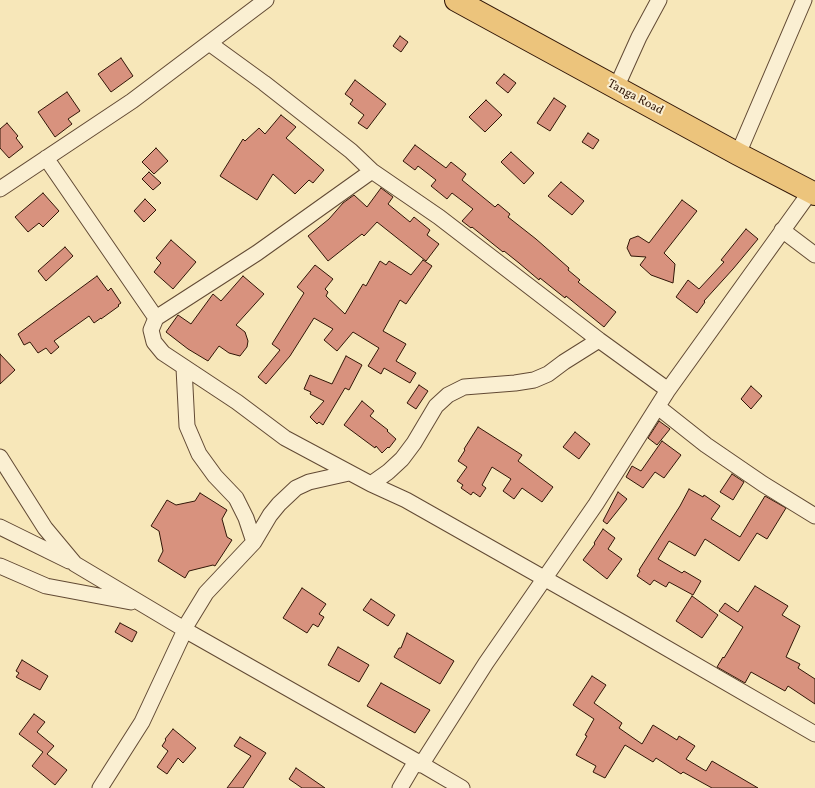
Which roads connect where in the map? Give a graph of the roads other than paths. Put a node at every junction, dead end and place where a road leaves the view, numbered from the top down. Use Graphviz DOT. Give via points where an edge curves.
graph roads {
  1 [pos="266,0"];
  2 [pos="456,0"];
  3 [pos="659,0"];
  4 [pos="804,0"];
  5 [pos="209,43"];
  6 [pos="616,88"];
  7 [pos="738,154"];
  8 [pos="46,158"];
  9 [pos="372,171"];
  10 [pos="0,189"];
  11 [pos="813,192"];
  12 [pos="782,230"];
  13 [pos="815,255"];
  14 [pos="156,318"];
  15 [pos="599,340"];
  16 [pos="184,368"];
  17 [pos="668,390"];
  18 [pos="658,407"];
  19 [pos="0,457"];
  20 [pos="349,473"];
  21 [pos="371,484"];
  22 [pos="815,516"];
  23 [pos="0,527"];
  24 [pos="254,542"];
  25 [pos="75,564"];
  26 [pos="0,566"];
  27 [pos="545,579"];
  28 [pos="141,604"];
  29 [pos="184,629"];
  30 [pos="815,734"];
  31 [pos="419,763"];
  32 [pos="100,788"];
  33 [pos="400,788"];
  34 [pos="462,788"];
  1 -- 5 [label="street"];
  2 -- 6 [label="highway, Tanga Road"];
  3 -- 6 [label="street"];
  4 -- 7 [label="street"];
  5 -- 8 [label="street" via="132,100"];
  5 -- 9 [label="street" via="264,82"];
  6 -- 7 [label="highway, Tanga Road"];
  7 -- 11 [label="highway, Tanga Road"];
  8 -- 10 [label="street"];
  8 -- 14 [label="street"];
  9 -- 14 [label="street" via="257,252"];
  9 -- 15 [label="street" via="439,217"];
  11 -- 12 [label="street"];
  12 -- 13 [label="street"];
  12 -- 17 [label="street"];
  14 -- 16 [label="street" via="151,330 154,342 163,353"];
  15 -- 17 [label="street"];
  15 -- 21 [label="street" via="541,377 515,383 464,387 448,395 436,406 402,459"];
  16 -- 20 [label="street" via="237,402 285,438"];
  16 -- 24 [label="street" via="187,426 199,454 236,498"];
  17 -- 18 [label="street"];
  18 -- 22 [label="street" via="706,445"];
  18 -- 27 [label="street"];
  19 -- 25 [label="street" via="45,528"];
  20 -- 21 [label="street"];
  20 -- 24 [label="street" via="309,482 296,488 270,515"];
  21 -- 27 [label="street" via="406,500"];
  23 -- 25 [label="street"];
  24 -- 29 [label="street" via="206,593"];
  25 -- 28 [label="street"];
  26 -- 28 [label="street" via="46,586"];
  27 -- 30 [label="street"];
  27 -- 31 [label="street"];
  28 -- 29 [label="street"];
  29 -- 31 [label="street"];
  29 -- 32 [label="street" via="142,722"];
  31 -- 33 [label="street"];
  31 -- 34 [label="street"];
}
